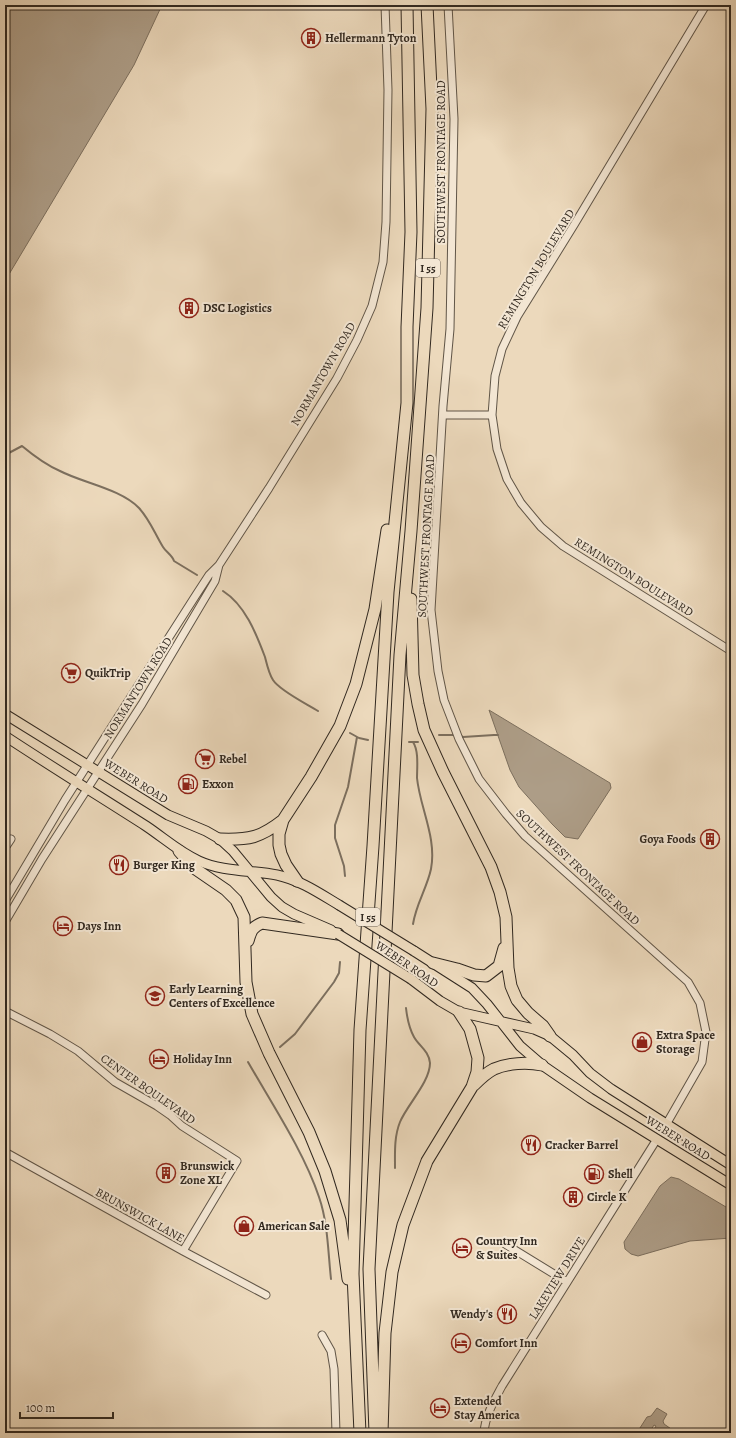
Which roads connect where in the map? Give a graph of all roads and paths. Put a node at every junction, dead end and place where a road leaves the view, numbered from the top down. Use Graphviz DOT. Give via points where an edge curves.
graph roads {
  1 [pos="385,5"];
  2 [pos="407,5"];
  3 [pos="427,5"];
  4 [pos="448,5"];
  5 [pos="706,5"];
  6 [pos="407,403"];
  7 [pos="443,415"];
  8 [pos="492,415"];
  9 [pos="411,531"];
  10 [pos="219,565"];
  11 [pos="731,651"];
  12 [pos="5,714"];
  13 [pos="5,736"];
  14 [pos="88,765"];
  15 [pos="98,771"];
  16 [pos="76,783"];
  17 [pos="87,789"];
  18 [pos="283,820"];
  19 [pos="11,839"];
  20 [pos="220,839"];
  21 [pos="5,848"];
  22 [pos="179,851"];
  23 [pos="249,871"];
  24 [pos="297,881"];
  25 [pos="5,901"];
  26 [pos="5,922"];
  27 [pos="338,934"];
  28 [pos="507,936"];
  29 [pos="246,950"];
  30 [pos="433,963"];
  31 [pos="5,1011"];
  32 [pos="459,1012"];
  33 [pos="502,1022"];
  34 [pos="550,1036"];
  35 [pos="542,1065"];
  36 [pos="472,1087"];
  37 [pos="667,1123"];
  38 [pos="657,1139"];
  39 [pos="5,1152"];
  40 [pos="731,1165"];
  41 [pos="731,1185"];
  42 [pos="505,1244"];
  43 [pos="183,1251"];
  44 [pos="567,1282"];
  45 [pos="266,1295"];
  46 [pos="322,1335"];
  47 [pos="336,1433"];
  48 [pos="360,1433"];
  49 [pos="375,1433"];
  50 [pos="382,1433"];
  51 [pos="484,1433"];
  1 -- 10 [label="street, NORMANTOWN ROAD" via="388,90 386,222 383,262 372,306 336,378"];
  2 -- 6 [label="highway, I 55" via="411,232"];
  3 -- 9 [label="highway, I 55" via="432,109 426,308"];
  4 -- 7 [label="street, SOUTHWEST FRONTAGE ROAD" via="454,127 450,329"];
  5 -- 8 [label="street, REMINGTON BOULEVARD" via="517,317 502,349 495,376"];
  6 -- 18 [label="highway" via="375,609 356,684 340,726"];
  6 -- 48 [label="highway, I 55" via="388,592 360,1030 353,1274"];
  7 -- 8 [label="street"];
  7 -- 37 [label="street, SOUTHWEST FRONTAGE ROAD" via="431,610 444,700 459,739 479,779 506,814 525,836 688,982 700,1003 706,1032 702,1062"];
  8 -- 11 [label="street, REMINGTON BOULEVARD" via="497,449 507,479 521,503 541,527 563,546"];
  9 -- 28 [label="highway" via="413,675 424,730 492,867 506,917"];
  9 -- 49 [label="highway, I 55" via="400,654 369,1269"];
  10 -- 14 [label="street, NORMANTOWN ROAD" via="209,575"];
  10 -- 15 [label="street, NORMANTOWN ROAD" via="215,581 142,704"];
  12 -- 14 [label="main road, WEBER ROAD"];
  13 -- 16 [label="main road, WEBER ROAD"];
  14 -- 15 [label="main road, WEBER ROAD"];
  14 -- 16 [label="street, NORMANTOWN ROAD"];
  15 -- 17 [label="street, NORMANTOWN ROAD"];
  15 -- 20 [label="main road, WEBER ROAD" via="168,815"];
  16 -- 17 [label="main road, WEBER ROAD"];
  16 -- 25 [label="street, NORMANTOWN ROAD"];
  17 -- 22 [label="main road, WEBER ROAD"];
  17 -- 26 [label="street, NORMANTOWN ROAD"];
  18 -- 20 [label="highway" via="256,836 239,840"];
  18 -- 24 [label="highway" via="279,845 286,865"];
  19 -- 21 [label="street"];
  20 -- 23 [label="main road, WEBER ROAD" via="233,850"];
  22 -- 23 [label="main road, WEBER ROAD" via="200,862"];
  22 -- 29 [label="highway" via="194,868 236,900 244,917"];
  23 -- 24 [label="main road, WEBER ROAD"];
  23 -- 27 [label="main road, WEBER ROAD" via="282,907"];
  24 -- 30 [label="main road, WEBER ROAD, bridge"];
  27 -- 29 [label="highway" via="262,923 251,931"];
  27 -- 32 [label="main road, WEBER ROAD, bridge"];
  28 -- 30 [label="highway" via="499,966 486,976"];
  28 -- 34 [label="highway" via="508,968 517,1000"];
  29 -- 48 [label="highway" via="246,982 252,1014 309,1132 325,1171 340,1220 351,1305"];
  30 -- 33 [label="main road, WEBER ROAD" via="472,988"];
  31 -- 43 [label="street, CENTER BOULEVARD" via="78,1051 115,1082 157,1106 182,1126 238,1161"];
  32 -- 33 [label="main road, WEBER ROAD"];
  32 -- 36 [label="highway" via="470,1028 478,1058"];
  33 -- 34 [label="main road, WEBER ROAD" via="534,1029"];
  33 -- 35 [label="main road, WEBER ROAD" via="520,1046"];
  34 -- 37 [label="main road, WEBER ROAD" via="611,1089"];
  35 -- 36 [label="highway" via="519,1064 494,1069"];
  35 -- 38 [label="main road, WEBER ROAD"];
  36 -- 50 [label="highway" via="427,1161 403,1224 392,1272 385,1333"];
  37 -- 40 [label="main road, WEBER ROAD"];
  38 -- 41 [label="main road, WEBER ROAD"];
  38 -- 44 [label="street, LAKEVIEW DRIVE"];
  39 -- 43 [label="street, BRUNSWICK LANE"];
  42 -- 44 [label="street"];
  43 -- 45 [label="street, BRUNSWICK LANE"];
  44 -- 51 [label="street, LAKEVIEW DRIVE" via="493,1403"];
  46 -- 47 [label="street" via="331,1351 334,1369"];
}
